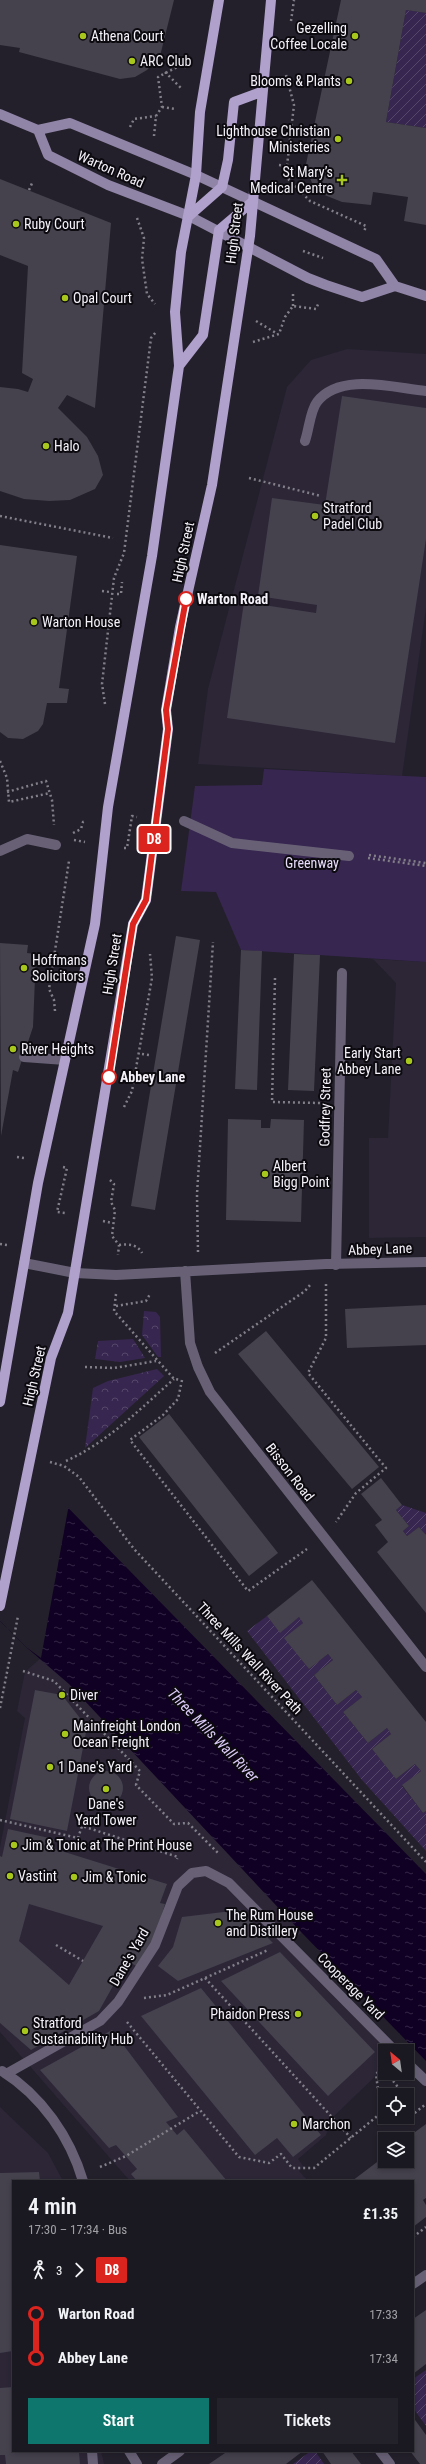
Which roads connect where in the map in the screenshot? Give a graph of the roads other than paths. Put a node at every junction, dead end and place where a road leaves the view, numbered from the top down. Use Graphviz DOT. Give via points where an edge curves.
graph roads {
  1 [pos="219,0"];
  2 [pos="271,0"];
  3 [pos="261,92"];
  4 [pos="0,114"];
  5 [pos="38,130"];
  6 [pos="196,175"];
  7 [pos="222,187"];
  8 [pos="252,202"];
  9 [pos="189,216"];
  10 [pos="219,230"];
  11 [pos="248,246"];
  12 [pos="395,286"];
  13 [pos="426,296"];
  14 [pos="179,366"];
  15 [pos="426,391"];
  16 [pos="305,441"];
  17 [pos="184,821"];
  18 [pos="56,845"];
  19 [pos="0,852"];
  20 [pos="349,856"];
  21 [pos="342,973"];
  22 [pos="24,1057"];
  23 [pos="65,1060"];
  24 [pos="426,1262"];
  25 [pos="24,1263"];
  26 [pos="331,1265"];
  27 [pos="185,1271"];
  28 [pos="75,1273"];
  29 [pos="0,1402"];
  30 [pos="0,1606"];
  31 [pos="426,1667"];
  32 [pos="287,1941"];
  33 [pos="388,2044"];
  34 [pos="414,2070"];
  35 [pos="3,2072"];
  36 [pos="426,2081"];
  37 [pos="82,2178"];
  38 [pos="426,2275"];
  39 [pos="414,2283"];
  40 [pos="92,2452"];
  41 [pos="130,2452"];
  42 [pos="179,2452"];
  43 [pos="381,2452"];
  44 [pos="93,2464"];
  45 [pos="137,2464"];
  46 [pos="162,2464"];
  47 [pos="390,2464"];
  1 -- 6 [label="main road, High Street" via="200,112"];
  2 -- 3 [label="main road, High Street"];
  3 -- 7 [label="main road" via="234,102 228,160"];
  3 -- 8 [label="main road, High Street"];
  4 -- 5 [label="street"];
  5 -- 6 [label="street, Warton Road" via="70,123"];
  5 -- 9 [label="street, Warton Road" via="48,155 108,184"];
  6 -- 7 [label="street, Warton Road"];
  6 -- 9 [label="main road, High Street"];
  7 -- 8 [label="street, Warton Road"];
  7 -- 9 [label="main road"];
  8 -- 10 [label="main road"];
  8 -- 11 [label="main road, High Street"];
  8 -- 12 [label="street, Warton Road" via="376,259"];
  9 -- 10 [label="street, Warton Road"];
  9 -- 14 [label="main road, High Street" via="181,252 175,312"];
  10 -- 11 [label="street, Warton Road"];
  10 -- 14 [label="main road" via="203,335"];
  11 -- 12 [label="street, Warton Road" via="308,278 362,297"];
  11 -- 28 [label="main road, High Street" via="212,485 180,627 166,710 168,729 146,900 133,924"];
  12 -- 13 [label="street"];
  14 -- 23 [label="main road, High Street" via="152,556 108,807 95,924"];
  15 -- 16 [label="street" via="350,383 335,388 317,403"];
  17 -- 20 [label="street" via="232,843"];
  18 -- 19 [label="street" via="27,839"];
  21 -- 26 [label="street, Godfrey Street"];
  22 -- 23 [label="street"];
  23 -- 25 [label="main road, High Street" via="38,1183"];
  24 -- 26 [label="street, Abbey Lane"];
  25 -- 28 [label="street, Abbey Lane"];
  25 -- 29 [label="main road, High Street"];
  26 -- 27 [label="street, Abbey Lane"];
  27 -- 28 [label="street, Abbey Lane" via="116,1275"];
  27 -- 31 [label="street, Bisson Road" via="190,1343 210,1392"];
  28 -- 30 [label="main road, High Street" via="68,1313 51,1358"];
  32 -- 33 [label="street, Cooperage Yard"];
  32 -- 35 [label="street, Dane's Yard" via="229,1883 206,1871 192,1873 178,1886 155,1944 116,2004 100,2021"];
  34 -- 36 [label="street"];
  35 -- 37 [label="street" via="30,2094 66,2136"];
  38 -- 39 [label="street"];
  40 -- 44 [label="street"];
  41 -- 45 [label="street"];
  42 -- 46 [label="street"];
  43 -- 47 [label="street"];
}
